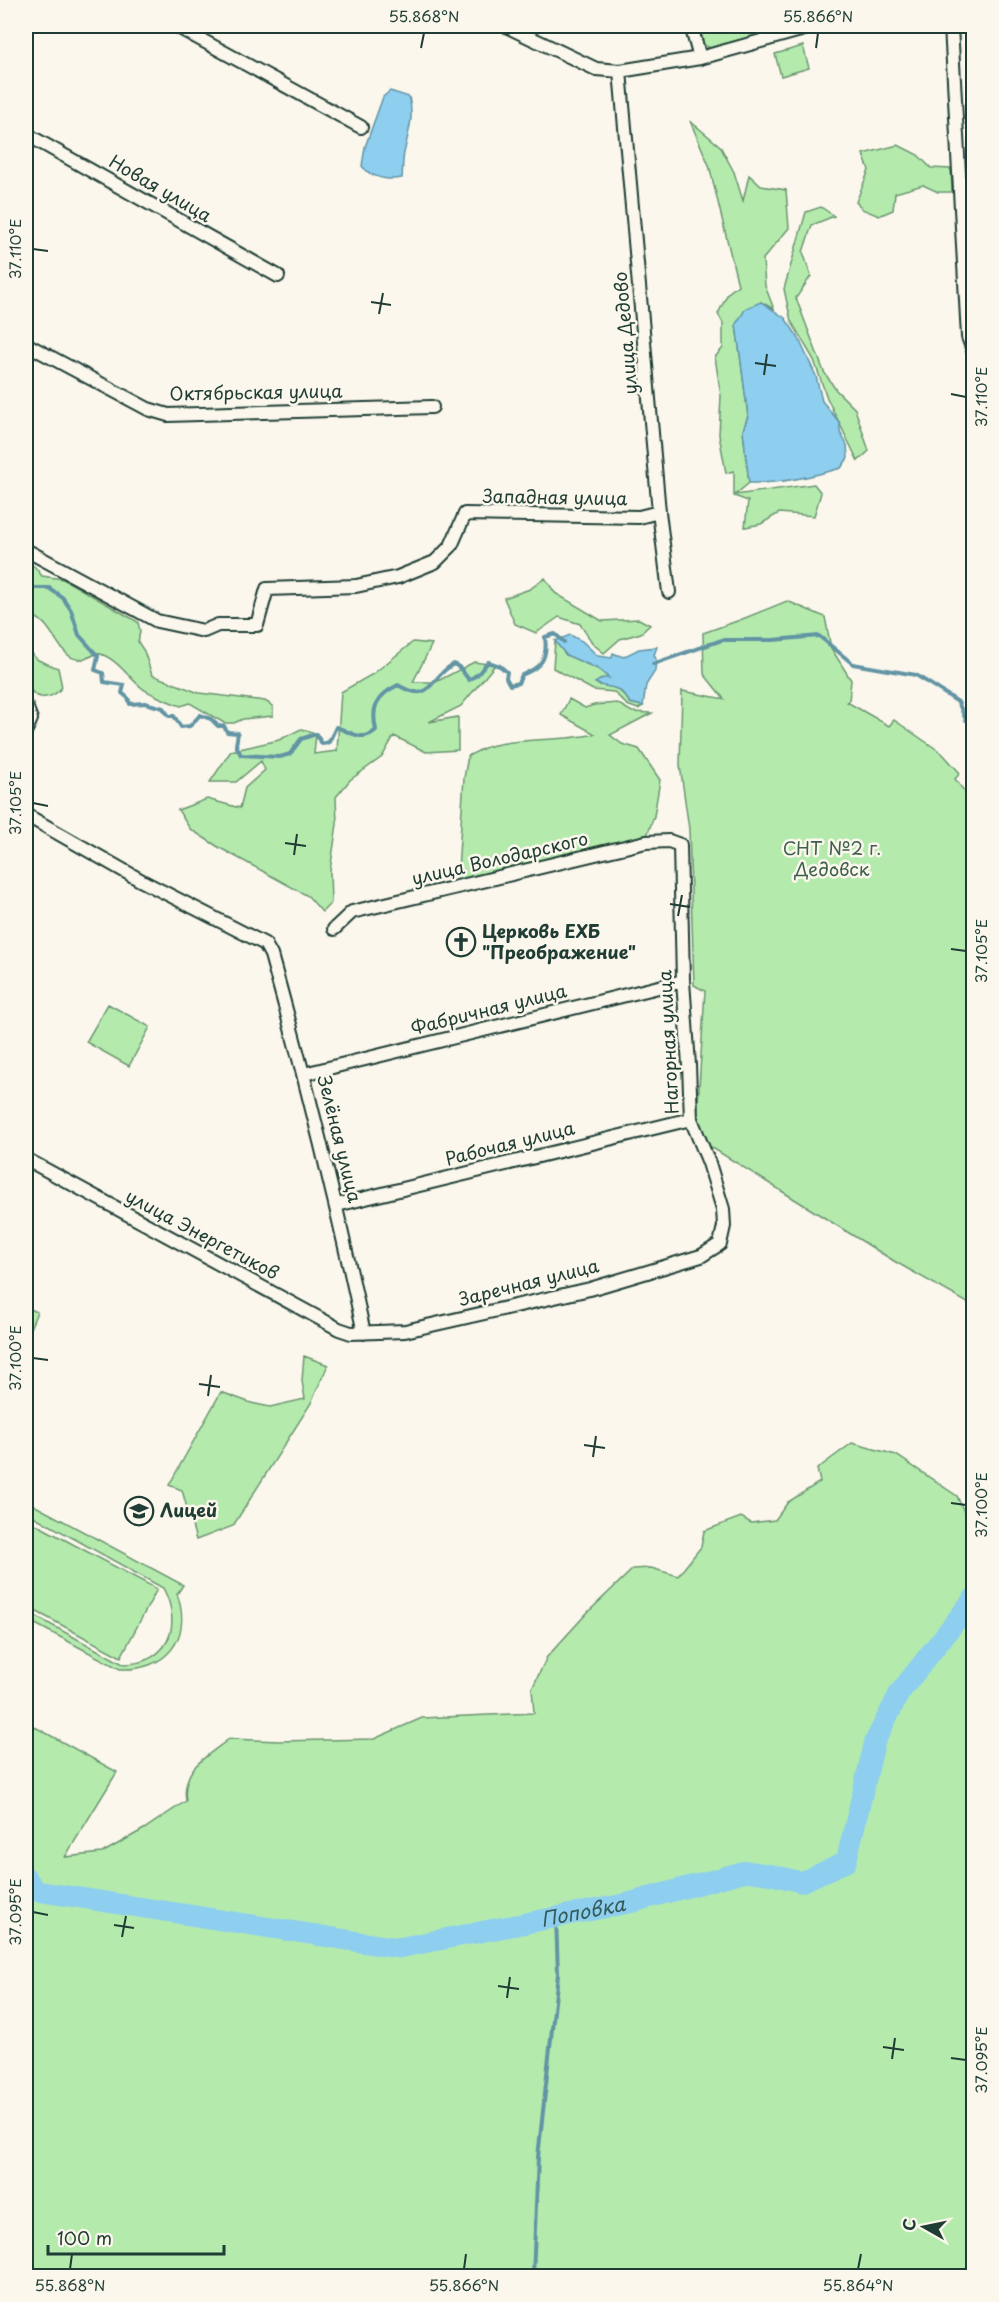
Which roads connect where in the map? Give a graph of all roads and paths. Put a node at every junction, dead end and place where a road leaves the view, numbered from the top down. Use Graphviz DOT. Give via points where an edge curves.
graph roads {
  1 [pos="176,26"];
  2 [pos="506,26"];
  3 [pos="691,26"];
  4 [pos="815,26"];
  5 [pos="951,26"];
  6 [pos="699,58"];
  7 [pos="620,71"];
  8 [pos="361,127"];
  9 [pos="26,134"];
  10 [pos="974,183"];
  11 [pos="960,187"];
  12 [pos="278,276"];
  13 [pos="26,344"];
  14 [pos="974,353"];
  15 [pos="432,407"];
  16 [pos="659,512"];
  17 [pos="26,550"];
  18 [pos="669,592"];
  19 [pos="26,706"];
  20 [pos="28,724"];
  21 [pos="26,815"];
  22 [pos="680,844"];
  23 [pos="334,929"];
  24 [pos="683,981"];
  25 [pos="304,1074"];
  26 [pos="691,1119"];
  27 [pos="26,1159"];
  28 [pos="337,1205"];
  29 [pos="701,1256"];
  30 [pos="364,1333"];
  1 -- 8 [label="street"];
  2 -- 7 [label="street" via="596,69"];
  3 -- 6 [label="street"];
  4 -- 6 [label="street"];
  5 -- 11 [label="street"];
  6 -- 7 [label="street"];
  7 -- 16 [label="street, улица Дедово"];
  9 -- 12 [label="street, Новая улица"];
  10 -- 11 [label="street"];
  11 -- 14 [label="street" via="968,337"];
  13 -- 15 [label="street, Октябрьская улица" via="148,409 168,415"];
  16 -- 17 [label="street, Западная улица" via="639,517 465,514 451,546 435,562 398,577 356,586 267,589 257,625 218,625 204,631 157,621"];
  16 -- 18 [label="street, улица Дедово"];
  19 -- 20 [label="street"];
  21 -- 25 [label="street, Зелёная улица" via="265,944"];
  22 -- 23 [label="street, улица Володарского" via="646,842 352,912"];
  22 -- 24 [label="street, Нагорная улица"];
  24 -- 25 [label="street, Фабричная улица"];
  24 -- 26 [label="street, Нагорная улица"];
  25 -- 28 [label="street, Зелёная улица"];
  26 -- 28 [label="street, Рабочая улица"];
  26 -- 29 [label="street, Нагорная улица" via="723,1209 720,1244"];
  27 -- 30 [label="street, улица Энергетиков" via="339,1329"];
  28 -- 30 [label="street, Зелёная улица"];
  29 -- 30 [label="street, Заречная улица" via="590,1289 405,1331"];
}
